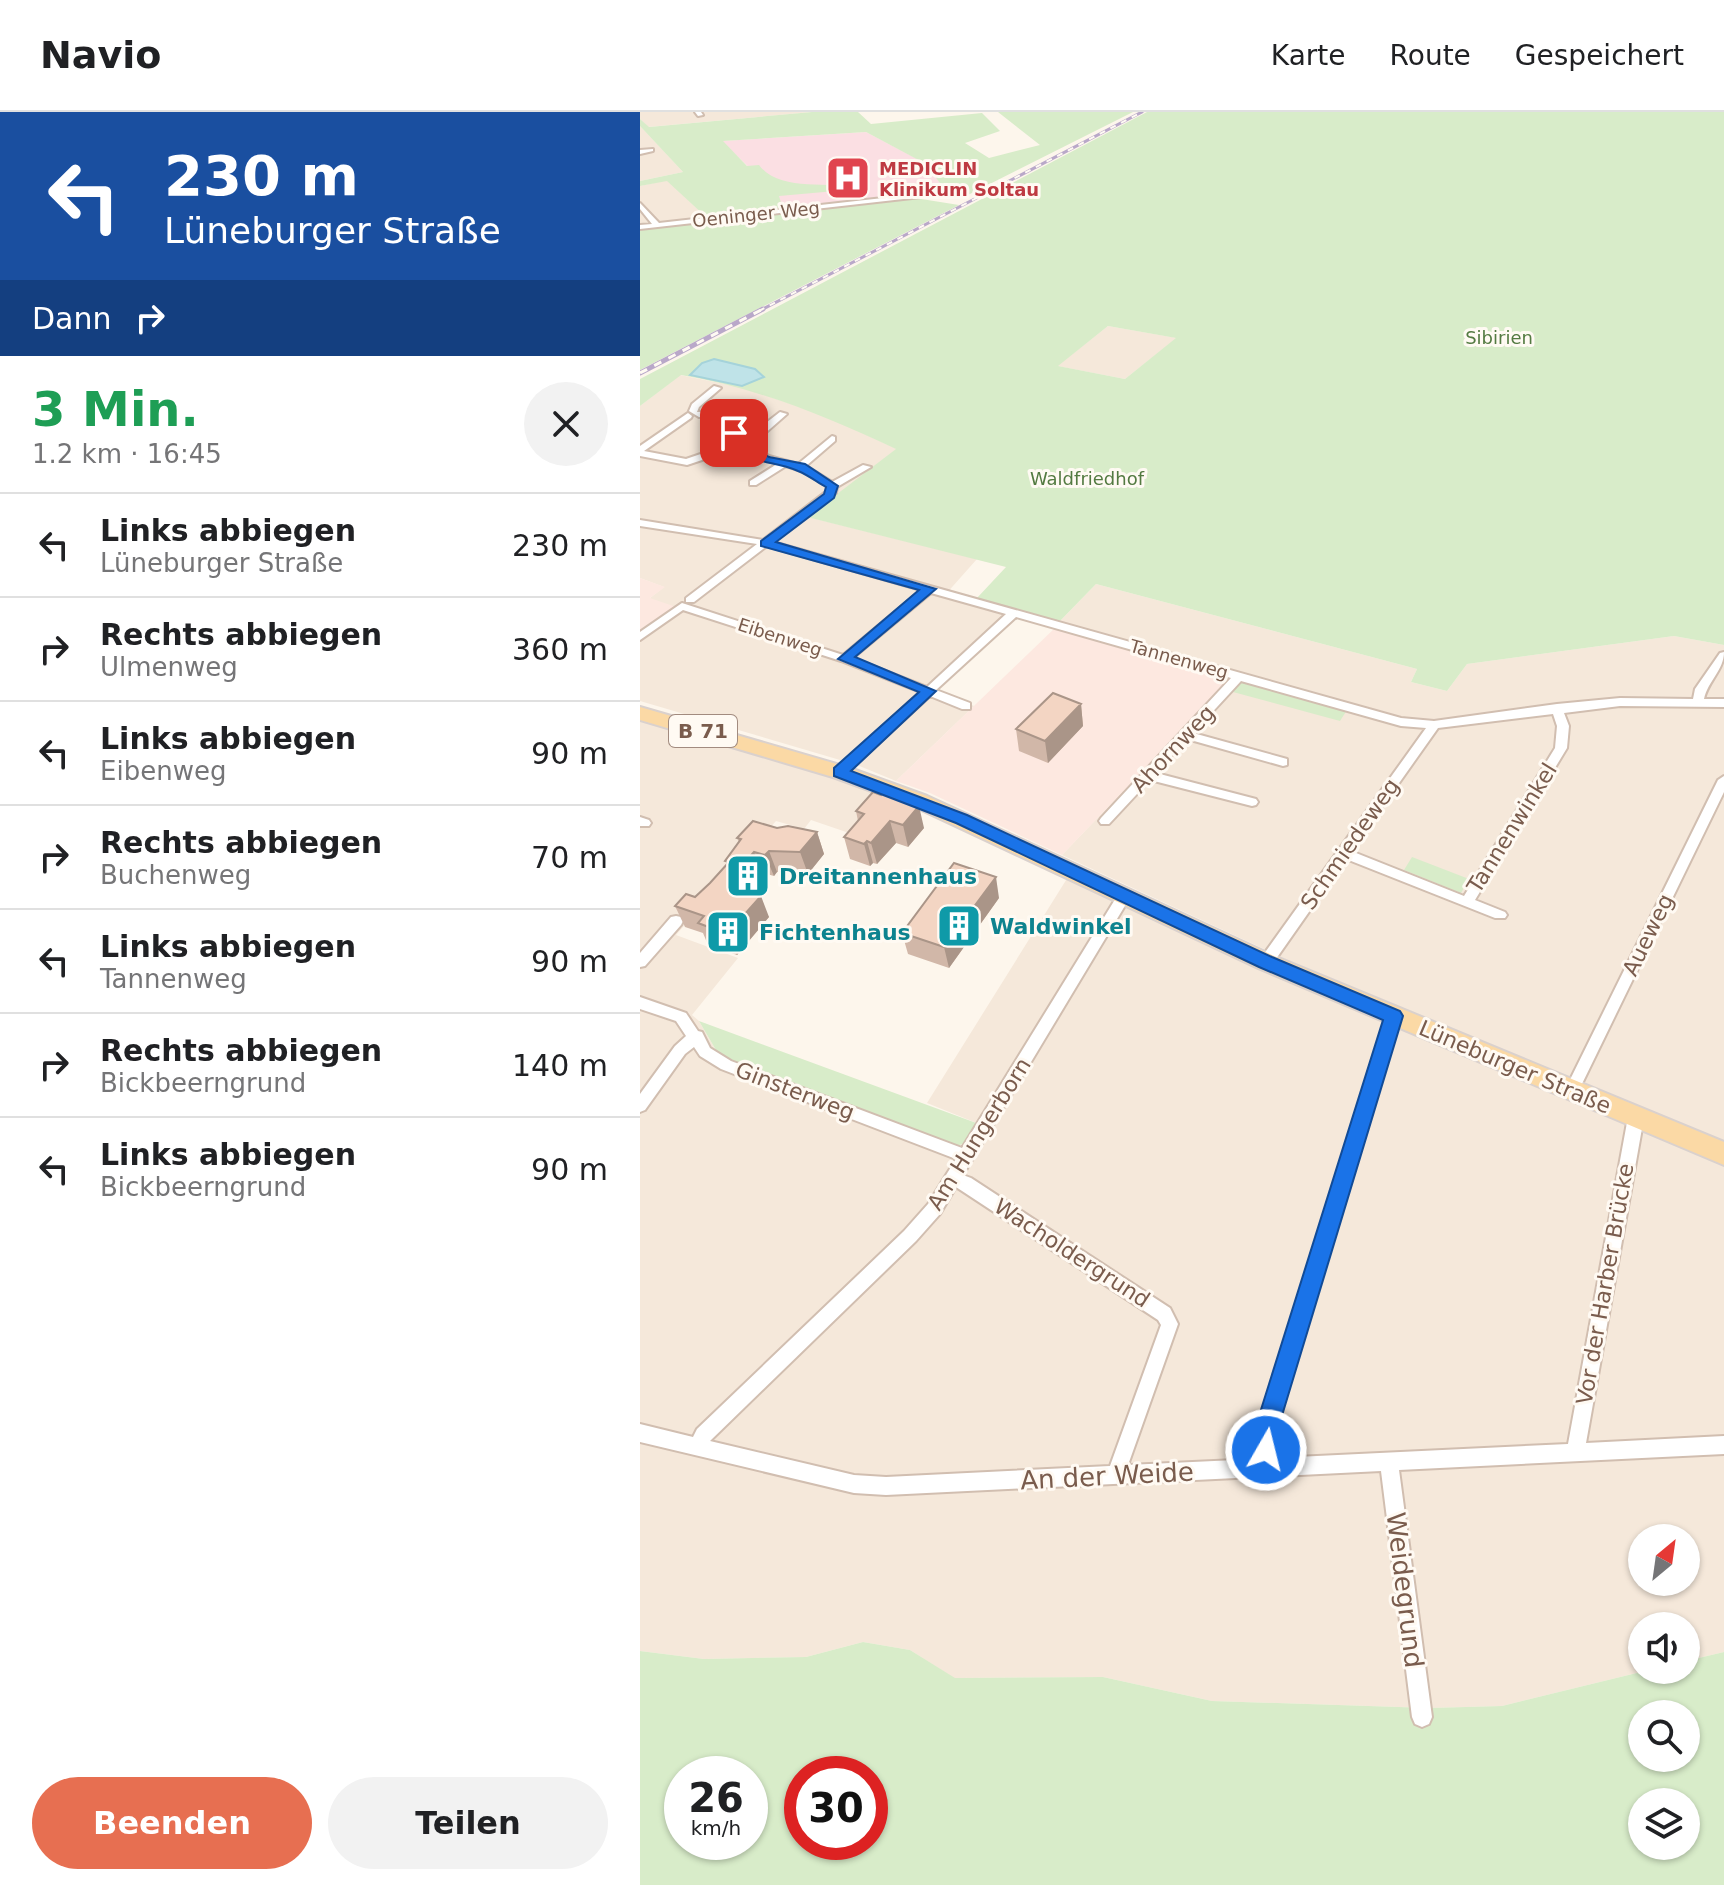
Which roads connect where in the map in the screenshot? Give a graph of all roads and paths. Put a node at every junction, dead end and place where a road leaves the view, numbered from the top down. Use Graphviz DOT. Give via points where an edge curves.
graph roads {
  1 [pos="651,150"];
  2 [pos="640,152"];
  3 [pos="919,196"];
  4 [pos="640,205"];
  5 [pos="657,225"];
  6 [pos="640,227"];
  7 [pos="717,388"];
  8 [pos="693,414"];
  9 [pos="783,414"];
  10 [pos="832,439"];
  11 [pos="741,444"];
  12 [pos="640,451"];
  13 [pos="782,465"];
  14 [pos="800,467"];
  15 [pos="866,467"];
  16 [pos="753,483"];
  17 [pos="832,486"];
  18 [pos="640,523"];
  19 [pos="766,543"];
  20 [pos="929,589"];
  21 [pos="686,603"];
  22 [pos="1015,612"];
  23 [pos="640,637"];
  24 [pos="1724,655"];
  25 [pos="845,659"];
  26 [pos="1239,676"];
  27 [pos="929,691"];
  28 [pos="1698,702"];
  29 [pos="1724,703"];
  30 [pos="966,706"];
  31 [pos="1557,708"];
  32 [pos="640,713"];
  33 [pos="1434,725"];
  34 [pos="1185,735"];
  35 [pos="1283,762"];
  36 [pos="840,772"];
  37 [pos="1148,775"];
  38 [pos="1724,780"];
  39 [pos="1252,802"];
  40 [pos="1105,821"];
  41 [pos="1344,853"];
  42 [pos="1124,896"];
  43 [pos="1467,902"];
  44 [pos="1500,915"];
  45 [pos="676,921"];
  46 [pos="640,962"];
  47 [pos="1266,962"];
  48 [pos="640,1003"];
  49 [pos="1394,1016"];
  50 [pos="697,1036"];
  51 [pos="1572,1090"];
  52 [pos="640,1106"];
  53 [pos="1636,1117"];
  54 [pos="1724,1154"];
  55 [pos="967,1157"];
  56 [pos="954,1179"];
  57 [pos="640,1433"];
  58 [pos="1724,1445"];
  59 [pos="698,1447"];
  60 [pos="1578,1452"];
  61 [pos="1389,1462"];
  62 [pos="1267,1468"];
  63 [pos="1118,1476"];
  64 [pos="1422,1717"];
  1 -- 2 [label="street"];
  3 -- 5 [label="street, Oeninger Weg"];
  4 -- 5 [label="street"];
  5 -- 6 [label="street, Oeninger Weg"];
  7 -- 8 [label="street"];
  8 -- 11 [label="street" via="732,419"];
  8 -- 12 [label="street"];
  9 -- 11 [label="street"];
  10 -- 14 [label="street"];
  11 -- 12 [label="street" via="687,462"];
  11 -- 13 [label="street"];
  13 -- 14 [label="street"];
  13 -- 16 [label="street"];
  14 -- 17 [label="street"];
  15 -- 17 [label="street"];
  17 -- 19 [label="street" via="830,495"];
  18 -- 19 [label="street, Tannenweg"];
  19 -- 20 [label="street, Tannenweg"];
  19 -- 21 [label="street"];
  20 -- 22 [label="street, Tannenweg"];
  20 -- 25 [label="street"];
  21 -- 23 [label="street"];
  21 -- 25 [label="street, Eibenweg"];
  22 -- 26 [label="street, Tannenweg"];
  22 -- 27 [label="street"];
  24 -- 28 [label="street"];
  25 -- 27 [label="street, Eibenweg"];
  26 -- 33 [label="street, Tannenweg" via="1401,722"];
  26 -- 34 [label="street, Ahornweg"];
  27 -- 30 [label="street, Eibenweg"];
  27 -- 36 [label="street"];
  28 -- 29 [label="street, Tannenweg"];
  28 -- 31 [label="street, Tannenweg"];
  31 -- 33 [label="street, Tannenweg"];
  31 -- 43 [label="street, Tannenwinkel" via="1563,726 1561,748"];
  32 -- 36 [label="main road, Lüneburger Straße / B 71"];
  33 -- 41 [label="street, Schmiedeweg"];
  34 -- 35 [label="street"];
  34 -- 37 [label="street, Ahornweg"];
  36 -- 42 [label="main road, Lüneburger Straße / B 71" via="973,824"];
  37 -- 39 [label="street"];
  37 -- 40 [label="street, Ahornweg"];
  38 -- 51 [label="street, Aueweg"];
  41 -- 43 [label="street, Tannenwinkel"];
  41 -- 47 [label="street, Schmiedeweg"];
  42 -- 47 [label="main road, Lüneburger Straße / B 71"];
  42 -- 55 [label="street, Am Hungerborn"];
  43 -- 44 [label="street, Tannenwinkel"];
  45 -- 46 [label="street"];
  47 -- 49 [label="main road, Lüneburger Straße / B 71"];
  48 -- 50 [label="street, Ginsterweg" via="681,1017"];
  49 -- 51 [label="main road, Lüneburger Straße / B 71"];
  49 -- 62 [label="street" via="1265,1432"];
  50 -- 52 [label="street" via="680,1050"];
  50 -- 55 [label="street, Ginsterweg" via="705,1052 726,1065"];
  51 -- 53 [label="main road, Lüneburger Straße / B 71"];
  53 -- 54 [label="main road, Lüneburger Straße / B 71"];
  53 -- 60 [label="street, Vor der Harber Brücke" via="1607,1261"];
  55 -- 56 [label="street, Am Hungerborn"];
  56 -- 59 [label="street, Am Hungerborn" via="910,1236 703,1435"];
  56 -- 63 [label="street, Wacholdergrund" via="1164,1314 1170,1324"];
  57 -- 59 [label="street, An der Weide"];
  58 -- 60 [label="street, An der Weide"];
  59 -- 63 [label="street, An der Weide" via="854,1484"];
  60 -- 61 [label="street, An der Weide"];
  61 -- 62 [label="street, An der Weide"];
  61 -- 64 [label="street, Weidegrund"];
  62 -- 63 [label="street, An der Weide"];
}
